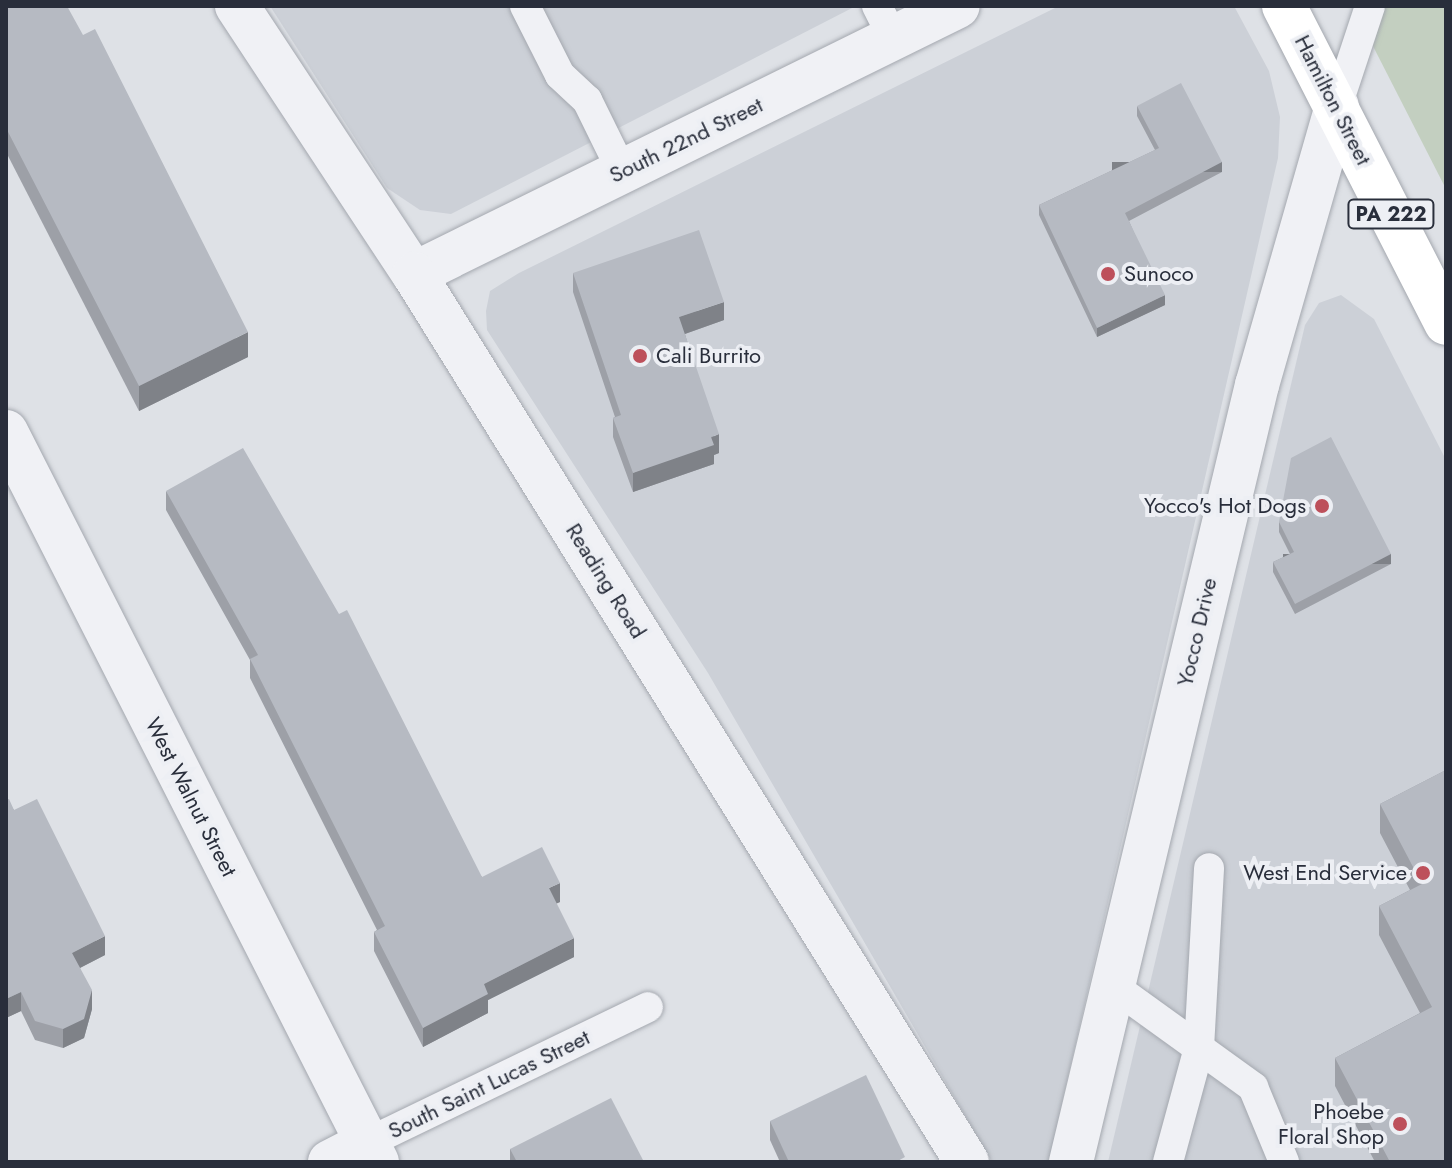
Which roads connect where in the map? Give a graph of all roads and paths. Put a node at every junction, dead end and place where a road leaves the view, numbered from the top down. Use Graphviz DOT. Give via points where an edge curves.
graph roads {
  1 [pos="237,6"];
  2 [pos="525,6"];
  3 [pos="958,6"];
  4 [pos="1284,6"];
  5 [pos="1370,6"];
  6 [pos="885,22"];
  7 [pos="1337,106"];
  8 [pos="622,171"];
  9 [pos="414,274"];
  10 [pos="1446,323"];
  11 [pos="6,432"];
  12 [pos="17,480"];
  13 [pos="1209,868"];
  14 [pos="1113,986"];
  15 [pos="648,1007"];
  16 [pos="1199,1048"];
  17 [pos="358,1156"];
  18 [pos="967,1162"];
  19 [pos="1071,1162"];
  20 [pos="1168,1162"];
  21 [pos="1284,1162"];
  1 -- 9 [label="street, Reading Road"];
  2 -- 8 [label="lane" via="560,75 587,100"];
  3 -- 6 [label="street, South 22nd Street"];
  4 -- 7 [label="main road, Hamilton Street / PA 222"];
  5 -- 7 [label="lane"];
  6 -- 8 [label="street, South 22nd Street"];
  7 -- 10 [label="main road, Hamilton Street / PA 222"];
  7 -- 14 [label="street, Yocco Drive" via="1257,385"];
  8 -- 9 [label="street, South 22nd Street"];
  9 -- 18 [label="street, Reading Road"];
  11 -- 12 [label="street, West Walnut Street"];
  12 -- 17 [label="street, West Walnut Street"];
  13 -- 16 [label="lane"];
  14 -- 16 [label="lane"];
  14 -- 19 [label="street, Yocco Drive"];
  15 -- 17 [label="lane, South Saint Lucas Street"];
  16 -- 20 [label="lane"];
  16 -- 21 [label="lane" via="1253,1087"];
}
